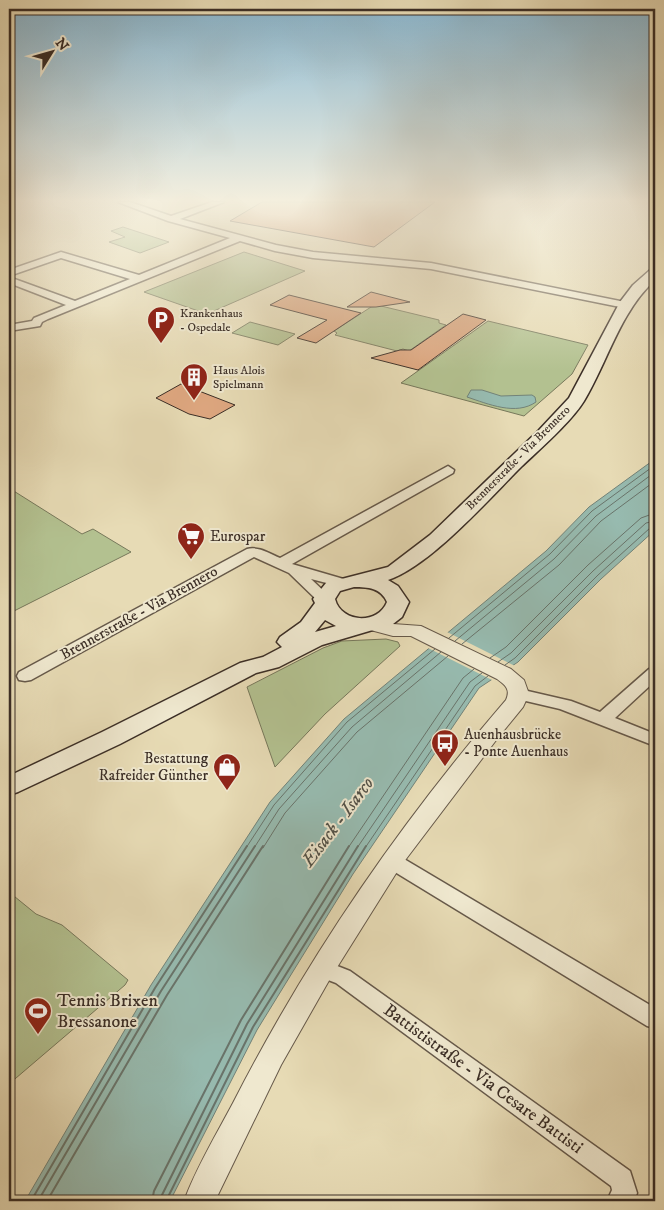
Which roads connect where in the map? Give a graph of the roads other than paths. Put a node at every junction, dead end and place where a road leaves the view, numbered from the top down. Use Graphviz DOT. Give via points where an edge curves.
graph roads {
  1 [pos="51,258"];
  2 [pos="73,258"];
  3 [pos="187,258"];
  4 [pos="360,258"];
  5 [pos="9,273"];
  6 [pos="655,273"];
  7 [pos="138,278"];
  8 [pos="9,280"];
  9 [pos="76,305"];
  10 [pos="625,305"];
  11 [pos="9,328"];
  12 [pos="448,470"];
  13 [pos="438,539"];
  14 [pos="287,567"];
  15 [pos="363,581"];
  16 [pos="342,583"];
  17 [pos="324,602"];
  18 [pos="397,602"];
  19 [pos="365,624"];
  20 [pos="421,634"];
  21 [pos="248,668"];
  22 [pos="655,673"];
  23 [pos="25,676"];
  24 [pos="512,684"];
  25 [pos="602,720"];
  26 [pos="655,740"];
  27 [pos="9,786"];
  28 [pos="392,861"];
  29 [pos="322,969"];
  30 [pos="655,1019"];
  31 [pos="199,1201"];
  32 [pos="619,1201"];
  1 -- 5 [label="street"];
  2 -- 7 [label="street"];
  3 -- 7 [label="street"];
  4 -- 10 [label="street" via="430,266"];
  6 -- 10 [label="main road, Brennerstraße - Via Brennero"];
  7 -- 9 [label="street"];
  8 -- 9 [label="street"];
  9 -- 11 [label="street" via="44,317 36,324"];
  10 -- 13 [label="main road, Brennerstraße - Via Brennero" via="576,400"];
  12 -- 14 [label="street"];
  13 -- 15 [label="main road, Brennerstraße - Via Brennero" via="395,571"];
  13 -- 18 [label="main road, Brennerstraße - Via Brennero" via="402,585"];
  14 -- 16 [label="street, Brennerstraße - Via Brennero"];
  14 -- 17 [label="street, Brennerstraße - Via Brennero"];
  14 -- 23 [label="street, Brennerstraße - Via Brennero" via="252,552"];
  15 -- 16 [label="main road, Brennerstraße - Via Brennero"];
  15 -- 18 [label="main road, Brennerstraße - Via Brennero" via="387,587"];
  16 -- 17 [label="main road, Brennerstraße - Via Brennero" via="327,592"];
  17 -- 19 [label="main road, Brennerstraße - Via Brennero" via="327,611 340,621"];
  17 -- 21 [label="main road, Brennerstraße - Via Brennero" via="305,632 262,656"];
  18 -- 19 [label="main road, Brennerstraße - Via Brennero" via="388,618"];
  18 -- 20 [label="street"];
  19 -- 20 [label="street"];
  19 -- 21 [label="main road, Brennerstraße - Via Brennero" via="314,640 270,662"];
  20 -- 24 [label="street"];
  21 -- 27 [label="main road, Brennerstraße - Via Brennero"];
  22 -- 25 [label="street"];
  24 -- 25 [label="street"];
  24 -- 28 [label="street" via="516,702"];
  25 -- 26 [label="street"];
  28 -- 29 [label="street"];
  28 -- 30 [label="street"];
  29 -- 31 [label="street" via="271,1056"];
  29 -- 32 [label="street, Battististraße - Via Cesare Battisti" via="343,977 621,1179 624,1193"];
}
